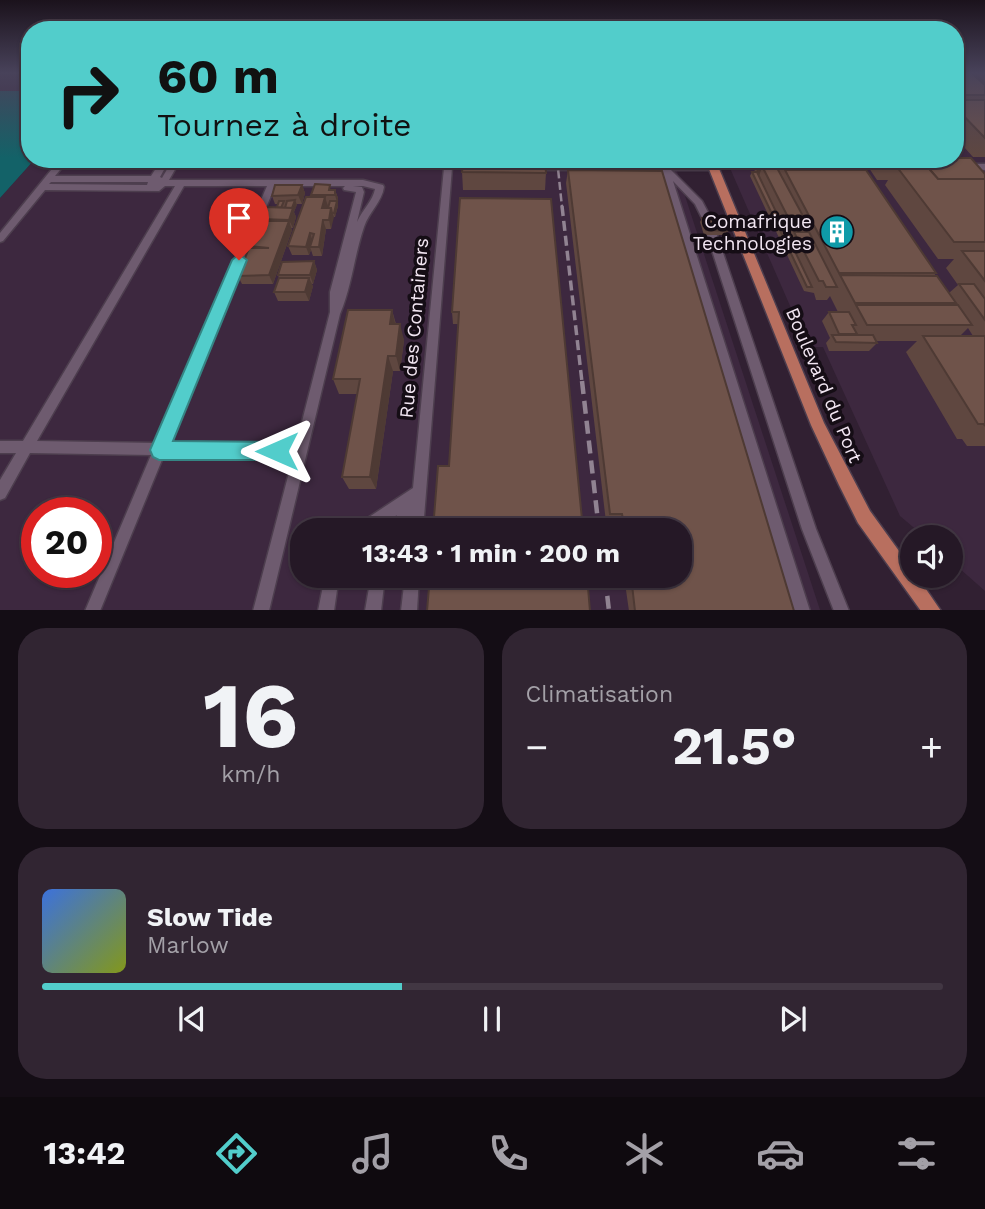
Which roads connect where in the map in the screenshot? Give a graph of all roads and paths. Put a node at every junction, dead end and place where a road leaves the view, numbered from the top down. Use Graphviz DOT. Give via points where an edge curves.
graph roads {
  1 [pos="964,167"];
  2 [pos="985,167"];
  3 [pos="57,168"];
  4 [pos="163,168"];
  5 [pos="170,168"];
  6 [pos="450,168"];
  7 [pos="665,168"];
  8 [pos="668,168"];
  9 [pos="714,168"];
  10 [pos="964,168"];
  11 [pos="970,175"];
  12 [pos="48,179"];
  13 [pos="157,183"];
  14 [pos="179,186"];
  15 [pos="271,186"];
  16 [pos="42,187"];
  17 [pos="0,239"];
  18 [pos="335,314"];
  19 [pos="0,447"];
  20 [pos="27,447"];
  21 [pos="159,450"];
  22 [pos="300,451"];
  23 [pos="419,492"];
  24 [pos="0,493"];
  25 [pos="380,518"];
  26 [pos="403,518"];
  27 [pos="417,518"];
  28 [pos="330,588"];
  29 [pos="376,588"];
  30 [pos="411,588"];
  31 [pos="92,610"];
  32 [pos="261,610"];
  33 [pos="326,610"];
  34 [pos="373,610"];
  35 [pos="409,610"];
  36 [pos="802,610"];
  37 [pos="842,610"];
  38 [pos="931,610"];
  1 -- 2 [label="street"];
  3 -- 12 [label="street"];
  4 -- 13 [label="street"];
  5 -- 13 [label="street"];
  6 -- 23 [label="street, Rue des Containers"];
  7 -- 36 [label="street"];
  8 -- 37 [label="street" via="699,203 710,228 788,469"];
  9 -- 38 [label="main road, Boulevard du Port" via="844,480 864,517"];
  10 -- 11 [label="street"];
  12 -- 13 [label="street"];
  12 -- 16 [label="street"];
  13 -- 14 [label="street"];
  13 -- 16 [label="street"];
  14 -- 15 [label="street"];
  14 -- 20 [label="street"];
  15 -- 18 [label="street" via="359,189 335,292"];
  15 -- 18 [label="street" via="363,183 380,187 364,216 345,293"];
  15 -- 21 [label="street"];
  16 -- 17 [label="street"];
  18 -- 22 [label="street"];
  19 -- 20 [label="street"];
  20 -- 21 [label="street"];
  20 -- 24 [label="street"];
  21 -- 22 [label="street"];
  21 -- 31 [label="street"];
  22 -- 32 [label="street"];
  23 -- 25 [label="street"];
  23 -- 26 [label="street, Rue des Containers"];
  23 -- 27 [label="street, Rue des Containers"];
  28 -- 33 [label="street"];
  29 -- 34 [label="street"];
  30 -- 35 [label="street"];
}
